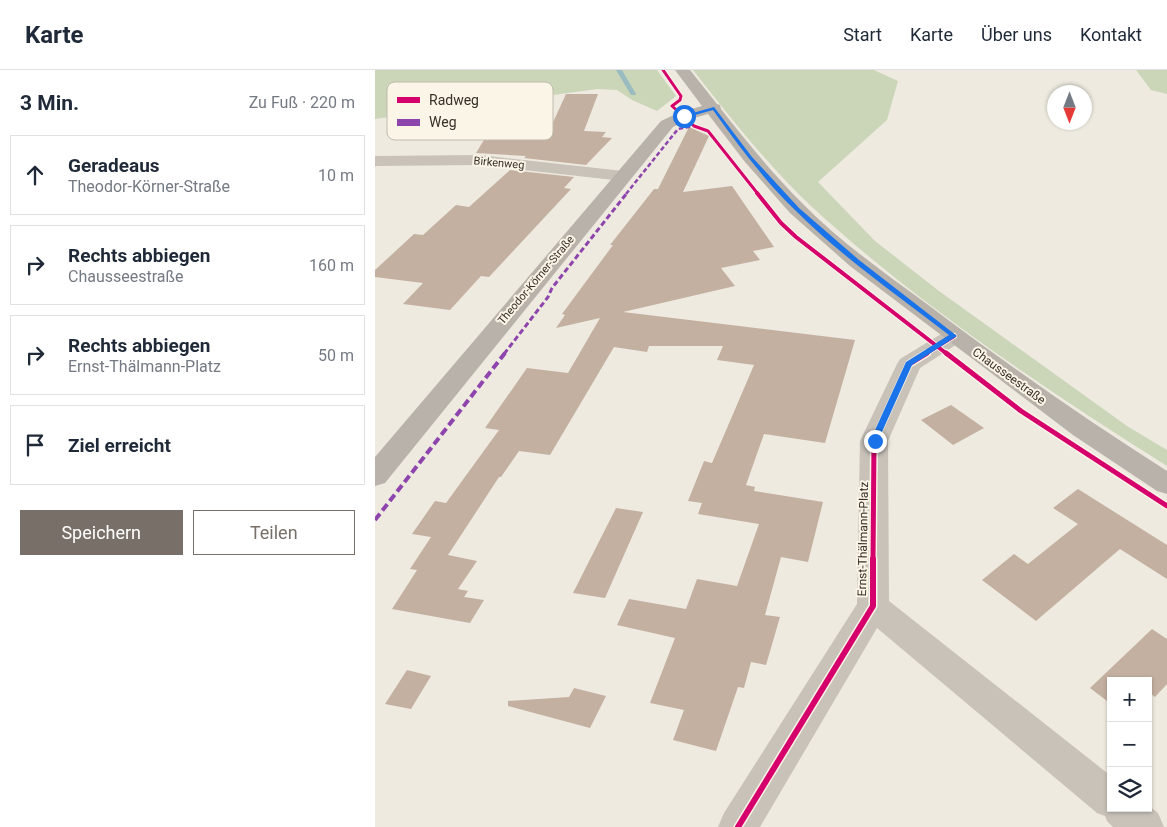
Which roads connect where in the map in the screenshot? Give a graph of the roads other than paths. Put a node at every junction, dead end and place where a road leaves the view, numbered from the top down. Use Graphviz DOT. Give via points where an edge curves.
graph roads {
  1 [pos="682,70"];
  2 [pos="714,108"];
  3 [pos="375,161"];
  4 [pos="623,176"];
  5 [pos="954,336"];
  6 [pos="375,476"];
  7 [pos="1167,484"];
  8 [pos="873,606"];
  9 [pos="1107,797"];
  10 [pos="1126,812"];
  11 [pos="738,827"];
  12 [pos="1144,827"];
  1 -- 2 [label="main road, Chausseestraße"];
  2 -- 4 [label="main road, Theodor-Körner-Straße" via="667,124"];
  2 -- 5 [label="main road, Chausseestraße" via="751,158 797,209 857,262"];
  3 -- 4 [label="street, Birkenweg" via="479,160"];
  4 -- 6 [label="main road, Theodor-Körner-Straße"];
  5 -- 7 [label="main road, Chausseestraße" via="1082,429"];
  5 -- 8 [label="street, Ernst-Thälmann-Platz" via="909,364 875,441"];
  8 -- 9 [label="street, Ernst-Thälmann-Platz"];
  8 -- 11 [label="street, Ernst-Thälmann-Platz"];
  10 -- 12 [label="street"];
}
